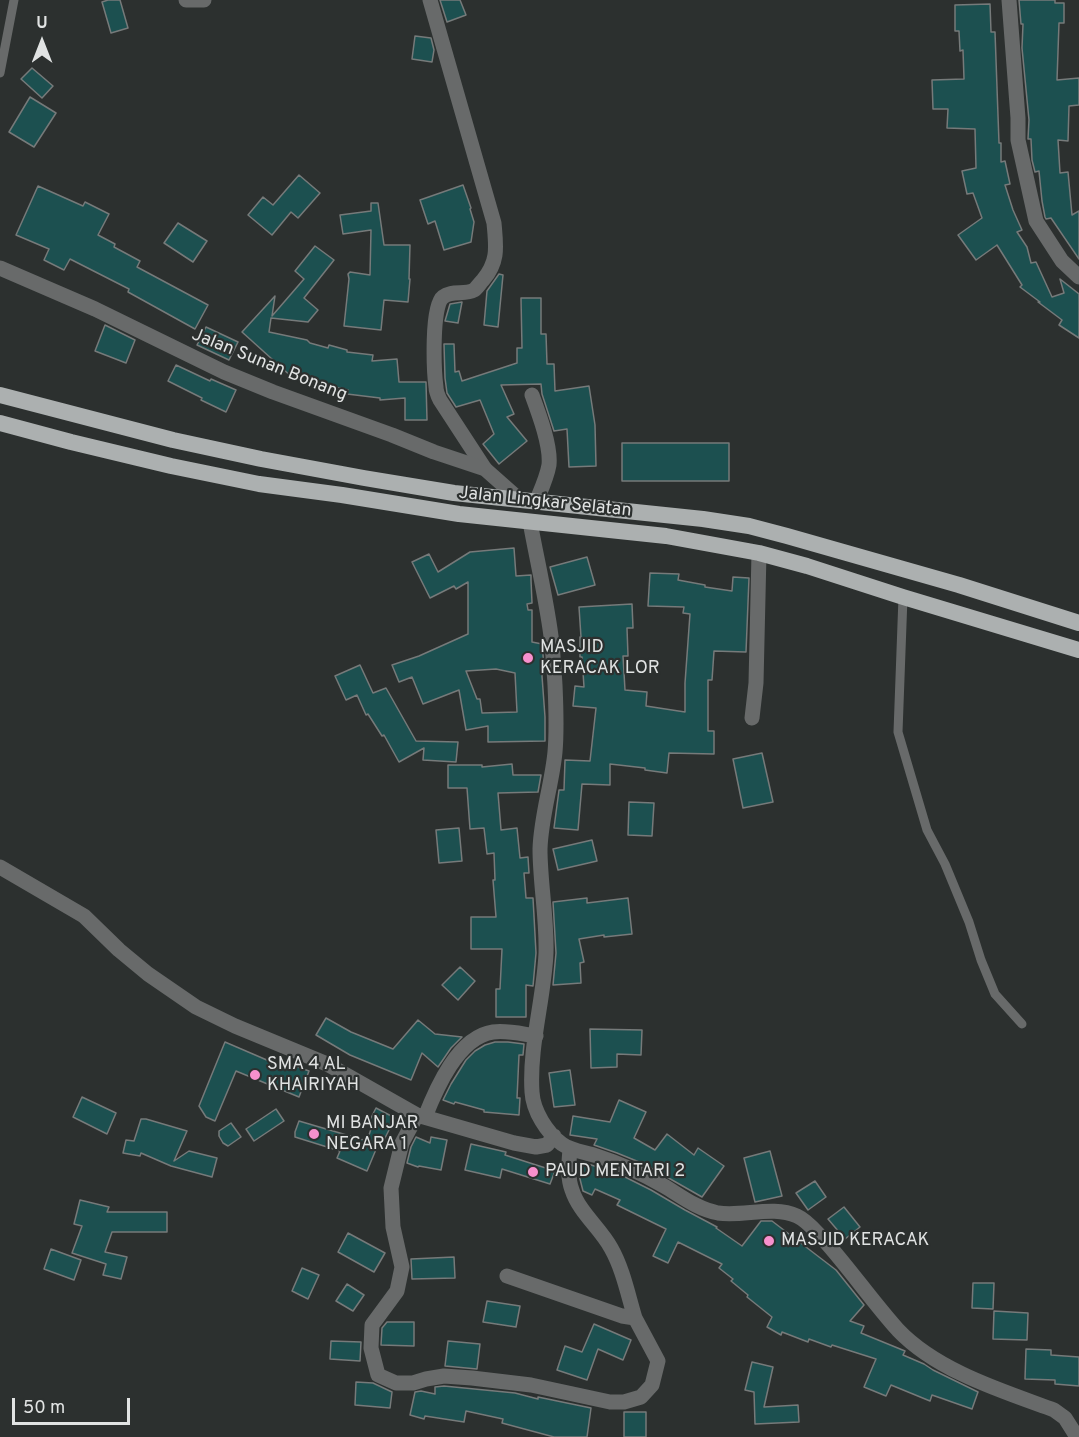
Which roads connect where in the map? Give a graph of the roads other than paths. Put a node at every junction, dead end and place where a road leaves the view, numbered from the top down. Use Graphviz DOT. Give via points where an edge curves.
graph roads {
  1 [pos="14,0"];
  2 [pos="186,0"];
  3 [pos="204,0"];
  4 [pos="430,0"];
  5 [pos="1009,0"];
  6 [pos="0,73"];
  7 [pos="0,268"];
  8 [pos="1079,277"];
  9 [pos="0,395"];
  10 [pos="532,395"];
  11 [pos="0,423"];
  12 [pos="485,469"];
  13 [pos="528,501"];
  14 [pos="530,522"];
  15 [pos="759,553"];
  16 [pos="991,595"];
  17 [pos="903,597"];
  18 [pos="982,621"];
  19 [pos="1079,623"];
  20 [pos="1079,650"];
  21 [pos="752,718"];
  22 [pos="0,867"];
  23 [pos="1022,1024"];
  24 [pos="536,1036"];
  25 [pos="421,1116"];
  26 [pos="554,1136"];
  27 [pos="570,1149"];
  28 [pos="507,1276"];
  29 [pos="635,1318"];
  30 [pos="1077,1437"];
  1 -- 6 [label="lane"];
  2 -- 3 [label="street"];
  4 -- 12 [label="street" via="494,223 496,245 493,265 474,290 445,295 436,308 436,390"];
  5 -- 8 [label="street" via="1018,140 1033,212 1054,250"];
  7 -- 12 [label="street, Jalan Sunan Bonang" via="234,376"];
  9 -- 13 [label="highway, Jalan Lingkar Selatan" via="261,459 420,488"];
  10 -- 13 [label="street" via="549,458 548,471"];
  11 -- 14 [label="highway, Jalan Lingkar Selatan" via="258,484"];
  12 -- 13 [label="street, Jalan Sunan Bonang"];
  13 -- 16 [label="highway, Jalan Lingkar Selatan" via="748,526"];
  14 -- 15 [label="highway, Jalan Lingkar Selatan" via="666,536"];
  14 -- 24 [label="street" via="552,639 556,716 555,753 541,844 546,954"];
  15 -- 17 [label="highway, Jalan Lingkar Selatan"];
  15 -- 21 [label="street"];
  16 -- 18 [label="highway"];
  16 -- 19 [label="highway, Jalan Lingkar Selatan"];
  17 -- 18 [label="highway, Jalan Lingkar Selatan"];
  17 -- 23 [label="lane" via="898,732 927,830 949,873 995,994"];
  18 -- 20 [label="highway, Jalan Lingkar Selatan"];
  22 -- 25 [label="street" via="84,916 148,974 196,1007 327,1064"];
  24 -- 25 [label="street" via="501,1031 474,1040 451,1064"];
  24 -- 26 [label="street" via="532,1096 541,1119"];
  25 -- 26 [label="street" via="536,1147 547,1145"];
  25 -- 29 [label="street" via="402,1143 391,1188 393,1227 402,1267 397,1291 372,1325 370,1348 378,1375 396,1383 444,1376 472,1378 624,1402 641,1397 652,1384 658,1361"];
  26 -- 27 [label="street"];
  27 -- 29 [label="street" via="572,1191 611,1248"];
  27 -- 30 [label="street" via="641,1174 710,1211 781,1212 798,1216 815,1230 899,1331 917,1347 950,1368 1054,1410 1065,1418"];
  28 -- 29 [label="street"];
}
